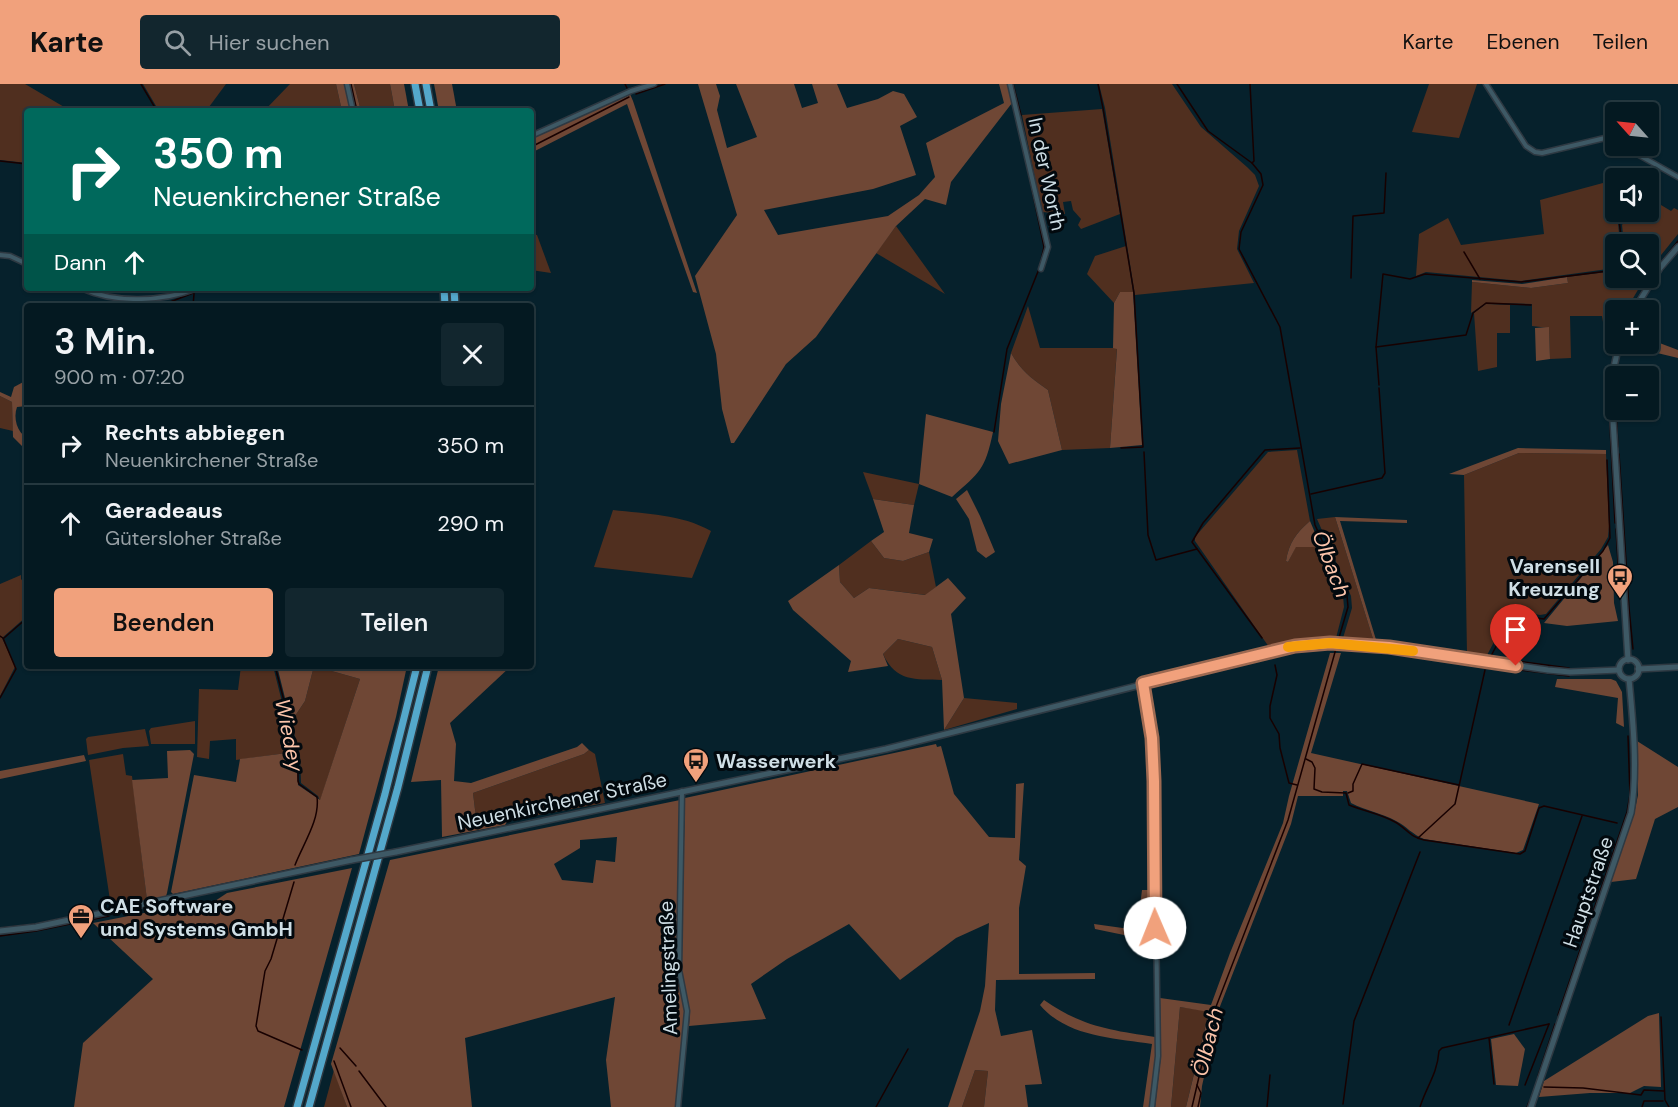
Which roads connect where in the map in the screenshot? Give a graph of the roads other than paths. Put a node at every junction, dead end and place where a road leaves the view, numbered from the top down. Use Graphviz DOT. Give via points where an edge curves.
graph roads {
  1 [pos="347,84"];
  2 [pos="415,84"];
  3 [pos="426,84"];
  4 [pos="628,84"];
  5 [pos="654,84"];
  6 [pos="1010,84"];
  7 [pos="1486,84"];
  8 [pos="631,91"];
  9 [pos="352,108"];
  10 [pos="419,108"];
  11 [pos="430,108"];
  12 [pos="534,135"];
  13 [pos="1605,138"];
  14 [pos="1641,156"];
  15 [pos="1678,177"];
  16 [pos="1678,247"];
  17 [pos="0,255"];
  18 [pos="24,263"];
  19 [pos="1041,269"];
  20 [pos="88,291"];
  21 [pos="185,291"];
  22 [pos="1640,300"];
  23 [pos="1616,354"];
  24 [pos="1628,660"];
  25 [pos="1678,667"];
  26 [pos="416,669"];
  27 [pos="427,669"];
  28 [pos="1638,669"];
  29 [pos="1619,670"];
  30 [pos="1629,679"];
  31 [pos="1143,683"];
  32 [pos="682,791"];
  33 [pos="0,931"];
  34 [pos="297,1107"];
  35 [pos="309,1107"];
  36 [pos="678,1107"];
  37 [pos="1152,1107"];
  38 [pos="1531,1107"];
  1 -- 9 [label="street"];
  2 -- 10 [label="highway"];
  3 -- 11 [label="highway"];
  4 -- 8 [label="street"];
  5 -- 8 [label="street"];
  6 -- 19 [label="street, In der Worth" via="1047,248"];
  7 -- 13 [label="street" via="1526,146 1535,152"];
  8 -- 12 [label="street"];
  14 -- 15 [label="street"];
  16 -- 22 [label="main road"];
  17 -- 18 [label="street"];
  20 -- 21 [label="street" via="100,296 150,299"];
  23 -- 24 [label="main road" via="1611,381"];
  24 -- 28 [label="main road" via="1635,662"];
  24 -- 29 [label="main road" via="1621,663"];
  25 -- 28 [label="main road"];
  26 -- 34 [label="highway"];
  27 -- 35 [label="highway"];
  28 -- 30 [label="main road" via="1636,676"];
  29 -- 30 [label="main road" via="1623,678"];
  29 -- 31 [label="main road, Neuenkirchener Straße" via="1548,670 1389,647 1330,643 1295,646"];
  30 -- 38 [label="main road, Hauptstraße" via="1634,776 1631,813"];
  31 -- 32 [label="main road, Neuenkirchener Straße" via="886,749"];
  31 -- 37 [label="street" via="1154,781 1158,1056"];
  32 -- 33 [label="main road, Neuenkirchener Straße, bridge" via="36,927"];
  32 -- 36 [label="street, Amelingstraße" via="679,970 687,1011"];
}
